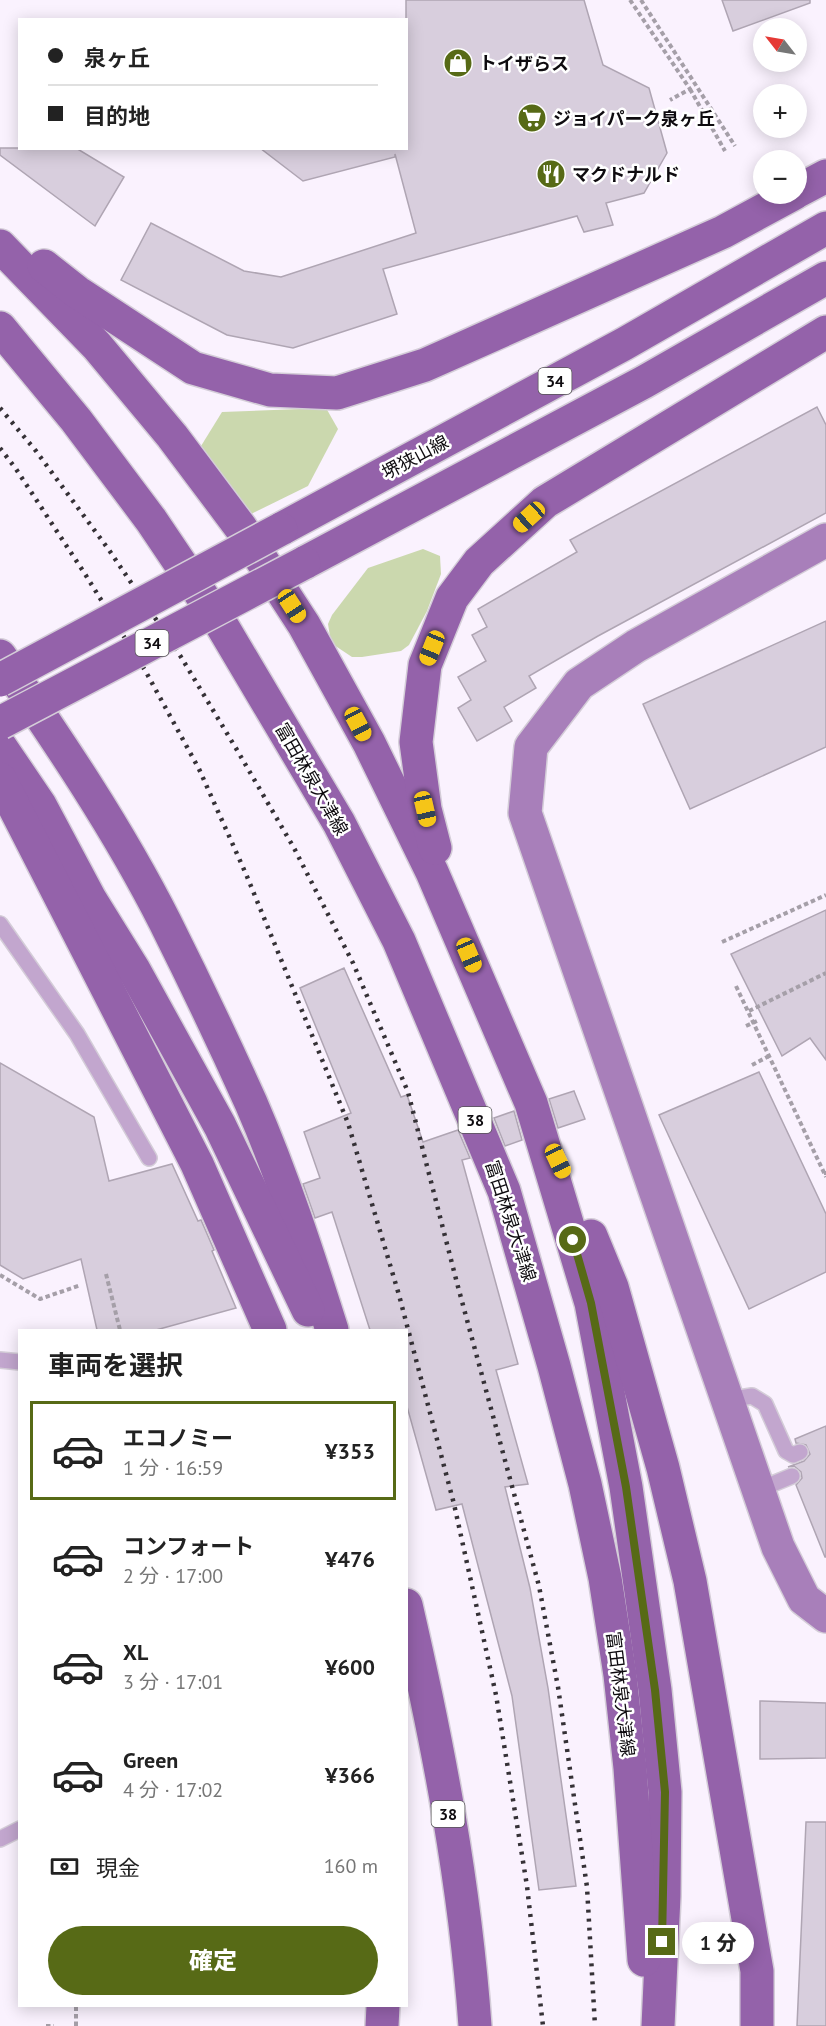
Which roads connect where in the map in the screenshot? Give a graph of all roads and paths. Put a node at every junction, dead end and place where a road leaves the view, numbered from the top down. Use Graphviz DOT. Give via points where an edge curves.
graph roads {
  1 [pos="630,0"];
  2 [pos="641,0"];
  3 [pos="690,89"];
  4 [pos="670,100"];
  5 [pos="735,146"];
  6 [pos="725,151"];
  7 [pos="826,176"];
  8 [pos="807,186"];
  9 [pos="775,204"];
  10 [pos="826,228"];
  11 [pos="0,231"];
  12 [pos="0,246"];
  13 [pos="826,278"];
  14 [pos="0,328"];
  15 [pos="826,332"];
  16 [pos="826,540"];
  17 [pos="0,656"];
  18 [pos="0,680"];
  19 [pos="0,723"];
  20 [pos="0,746"];
  21 [pos="0,779"];
  22 [pos="826,895"];
  23 [pos="0,924"];
  24 [pos="722,942"];
  25 [pos="469,955"];
  26 [pos="826,973"];
  27 [pos="736,986"];
  28 [pos="749,1011"];
  29 [pos="759,1020"];
  30 [pos="746,1026"];
  31 [pos="769,1056"];
  32 [pos="752,1065"];
  33 [pos="531,1103"];
  34 [pos="148,1158"];
  35 [pos="825,1174"];
  36 [pos="106,1274"];
  37 [pos="0,1275"];
  38 [pos="81,1285"];
  39 [pos="120,1329"];
  40 [pos="270,1329"];
  41 [pos="318,1329"];
  42 [pos="332,1329"];
  43 [pos="0,1360"];
  44 [pos="18,1362"];
  45 [pos="727,1400"];
  46 [pos="800,1452"];
  47 [pos="792,1476"];
  48 [pos="758,1490"];
  49 [pos="408,1614"];
  50 [pos="826,1616"];
  51 [pos="18,1830"];
  52 [pos="0,1839"];
  53 [pos="76,2007"];
  54 [pos="383,2007"];
  55 [pos="45,2026"];
  56 [pos="54,2026"];
  57 [pos="76,2026"];
  58 [pos="382,2026"];
  59 [pos="475,2026"];
  60 [pos="646,2026"];
  61 [pos="658,2026"];
  62 [pos="757,2026"];
  1 -- 3 [label="path"];
  2 -- 5 [label="path"];
  3 -- 4 [label="path"];
  3 -- 6 [label="path"];
  7 -- 8 [label="main road"];
  9 -- 11 [label="main road" via="723,232 425,365 337,393 270,390 193,368 76,292"];
  10 -- 18 [label="main road, 堺狭山線 / 34, bridge" via="624,344"];
  12 -- 25 [label="main road" via="97,346 241,528 304,625 363,734"];
  13 -- 19 [label="main road, 34, bridge" via="644,382"];
  14 -- 60 [label="main road, 富田林泉大津線 / 38" via="151,520 221,624 339,823 399,941 504,1191 585,1484 605,1578 630,1768"];
  15 -- 25 [label="main road" via="545,502 479,562 452,598 425,665 416,742 437,860"];
  16 -- 45 [label="street" via="636,646 579,684 531,747 525,813"];
  17 -- 42 [label="main road" via="114,829 165,921 251,1104"];
  20 -- 41 [label="main road" via="40,805 90,899 134,969 214,1116"];
  21 -- 40 [label="main road" via="197,1164"];
  22 -- 24 [label="path"];
  23 -- 34 [label="lane" via="77,1034"];
  25 -- 33 [label="main road"];
  26 -- 28 [label="path"];
  27 -- 28 [label="path, bridge"];
  28 -- 31 [label="path, bridge"];
  29 -- 30 [label="path"];
  31 -- 32 [label="path"];
  31 -- 35 [label="path, bridge"];
  33 -- 61 [label="main road" via="591,1303 626,1487 655,1690 665,1792"];
  33 -- 62 [label="main road" via="612,1287 663,1468 690,1581 757,1971"];
  36 -- 39 [label="path"];
  37 -- 38 [label="path" via="40,1299"];
  43 -- 44 [label="lane"];
  45 -- 46 [label="lane" via="752,1395 765,1404 786,1451 793,1455"];
  45 -- 48 [label="street"];
  47 -- 48 [label="lane"];
  48 -- 50 [label="street" via="778,1547 804,1599"];
  49 -- 59 [label="main road, 38" via="430,1711 463,1903"];
  51 -- 52 [label="lane"];
  53 -- 57 [label="path"];
  54 -- 58 [label="main road"];
  55 -- 56 [label="path"];
}
